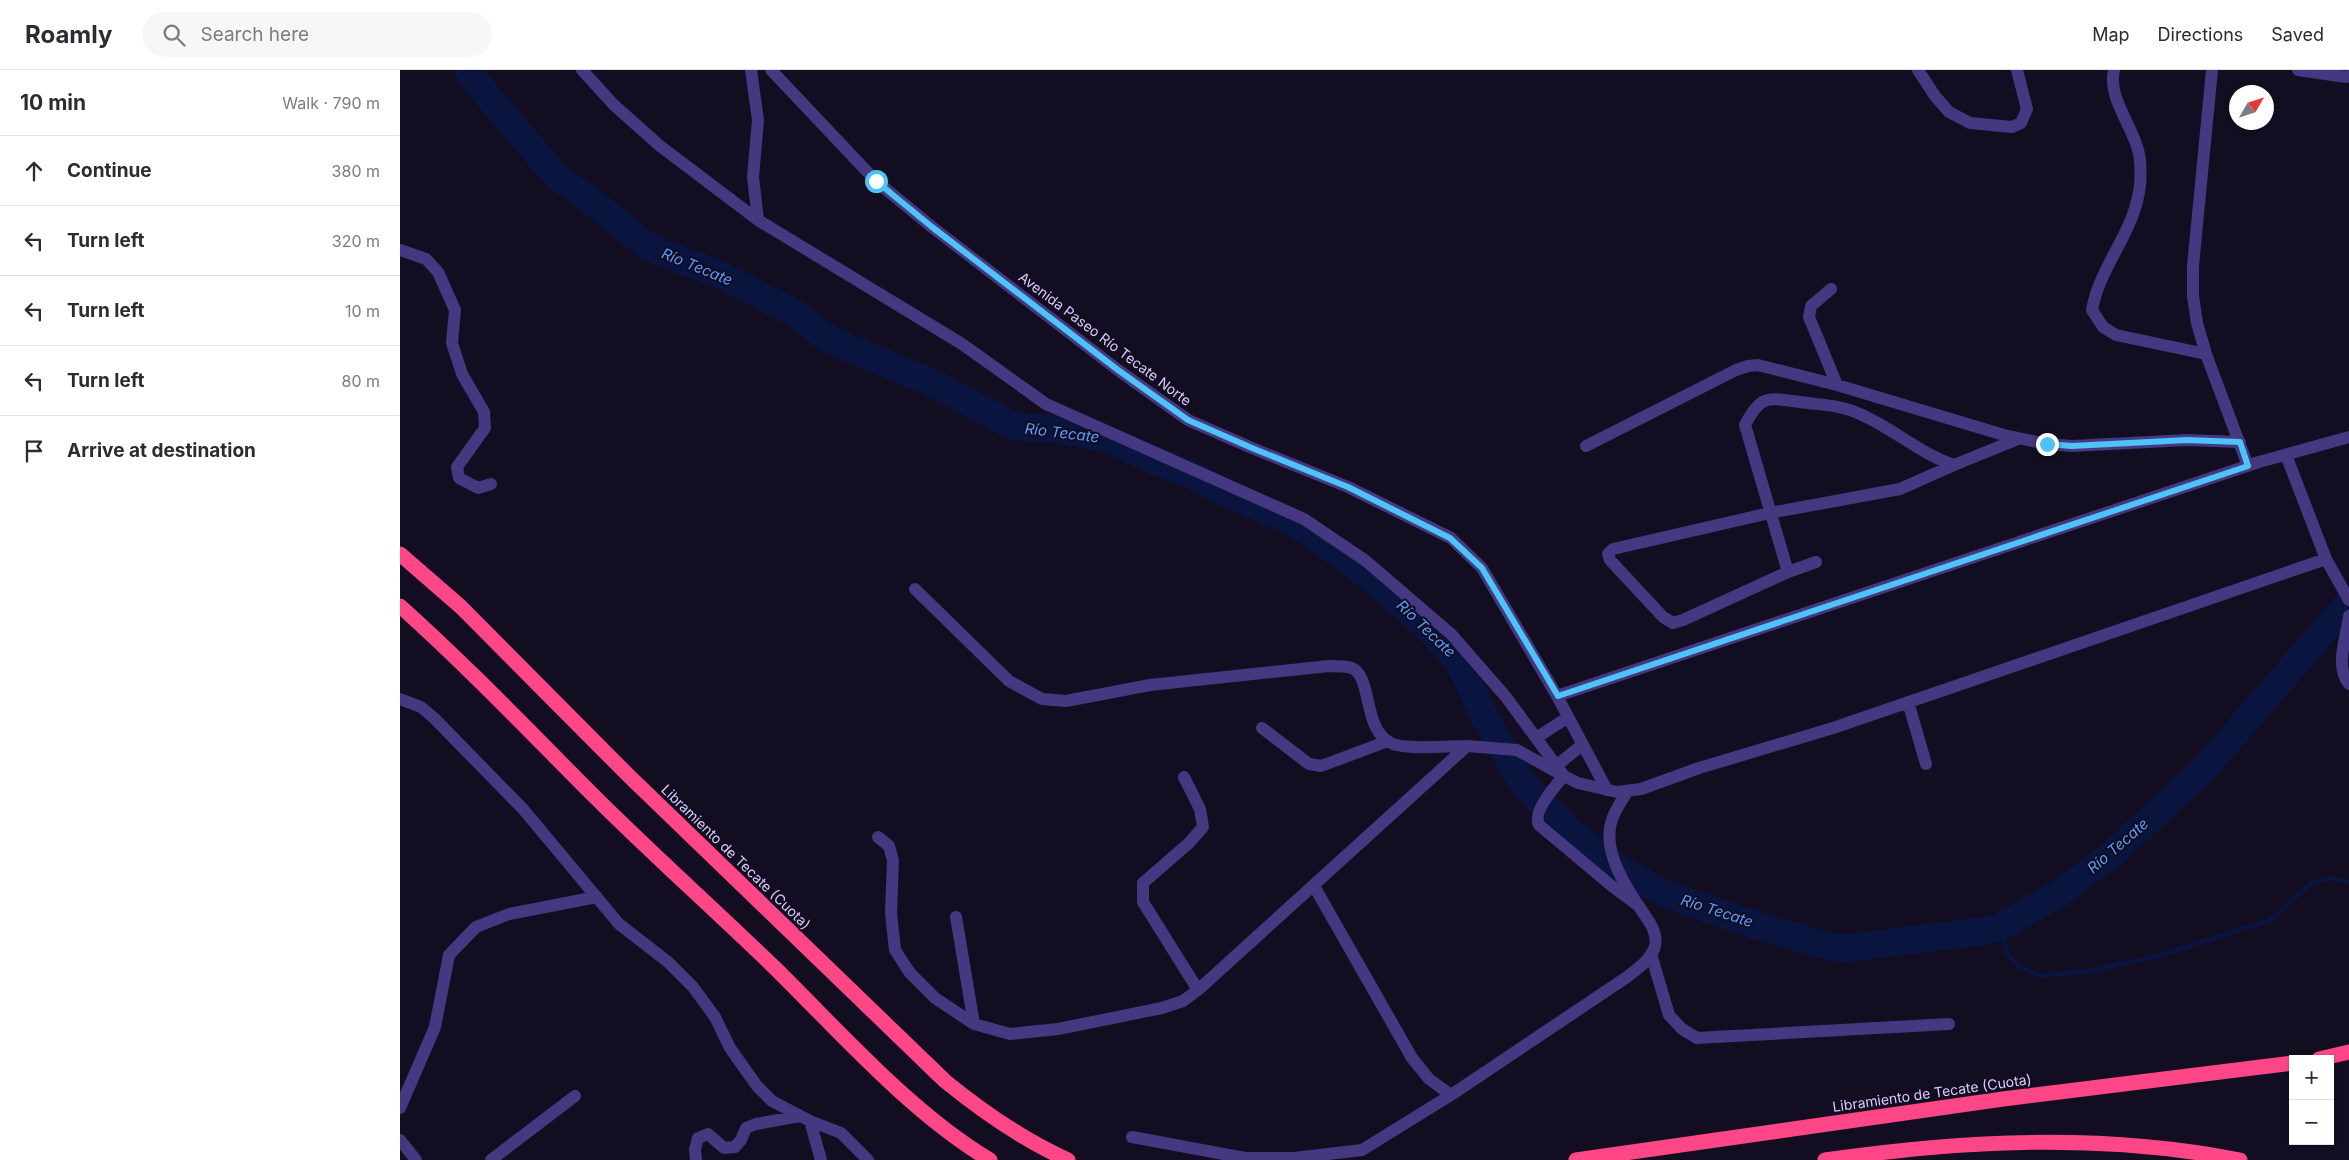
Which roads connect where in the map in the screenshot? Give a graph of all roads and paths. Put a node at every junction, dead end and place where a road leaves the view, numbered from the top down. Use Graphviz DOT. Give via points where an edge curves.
graph roads {
  1 [pos="582,70"];
  2 [pos="750,70"];
  3 [pos="771,70"];
  4 [pos="1918,70"];
  5 [pos="2017,70"];
  6 [pos="2113,70"];
  7 [pos="2212,70"];
  8 [pos="2298,70"];
  9 [pos="2349,76"];
  10 [pos="758,220"];
  11 [pos="400,250"];
  12 [pos="1831,289"];
  13 [pos="2206,354"];
  14 [pos="1837,385"];
  15 [pos="2349,436"];
  16 [pos="2018,438"];
  17 [pos="2240,442"];
  18 [pos="1586,446"];
  19 [pos="2286,455"];
  20 [pos="1954,465"];
  21 [pos="2248,466"];
  22 [pos="491,484"];
  23 [pos="1770,513"];
  24 [pos="400,554"];
  25 [pos="2326,559"];
  26 [pos="1816,562"];
  27 [pos="1788,572"];
  28 [pos="915,589"];
  29 [pos="2349,600"];
  30 [pos="400,606"];
  31 [pos="2349,616"];
  32 [pos="2349,684"];
  33 [pos="1558,696"];
  34 [pos="400,699"];
  35 [pos="1908,702"];
  36 [pos="1567,718"];
  37 [pos="1262,728"];
  38 [pos="1536,738"];
  39 [pos="1388,741"];
  40 [pos="1582,744"];
  41 [pos="1467,746"];
  42 [pos="1926,764"];
  43 [pos="1560,771"];
  44 [pos="1184,777"];
  45 [pos="1607,790"];
  46 [pos="1627,792"];
  47 [pos="878,837"];
  48 [pos="1314,886"];
  49 [pos="597,897"];
  50 [pos="1640,907"];
  51 [pos="956,917"];
  52 [pos="1651,954"];
  53 [pos="1198,990"];
  54 [pos="974,1024"];
  55 [pos="1950,1024"];
  56 [pos="2349,1052"];
  57 [pos="2334,1056"];
  58 [pos="2349,1059"];
  59 [pos="2334,1060"];
  60 [pos="2289,1063"];
  61 [pos="1451,1095"];
  62 [pos="575,1096"];
  63 [pos="400,1108"];
  64 [pos="805,1119"];
  65 [pos="1132,1137"];
  66 [pos="400,1140"];
  67 [pos="416,1160"];
  68 [pos="491,1160"];
  69 [pos="696,1160"];
  70 [pos="822,1160"];
  71 [pos="868,1160"];
  72 [pos="990,1160"];
  73 [pos="1068,1160"];
  74 [pos="1576,1160"];
  75 [pos="1825,1160"];
  76 [pos="2240,1160"];
  1 -- 10 [label="street" via="614,106 660,146"];
  2 -- 10 [label="street" via="758,120 753,177"];
  3 -- 33 [label="street, Avenida Paseo Río Tecate Norte" via="883,186 1118,370 1188,420 1348,487 1450,538 1482,568"];
  4 -- 5 [label="street" via="1949,112 1970,123 2012,127 2021,122 2027,109"];
  6 -- 13 [label="street" via="2115,91 2139,154 2139,192 2131,220 2095,293 2092,310 2102,326 2116,335"];
  7 -- 13 [label="street" via="2193,266 2196,314"];
  8 -- 9 [label="street"];
  10 -- 38 [label="street" via="962,344 1046,404 1304,519 1366,561 1451,634 1506,697"];
  11 -- 22 [label="street" via="426,259 438,272 455,310 452,344 462,374 484,412 485,428 456,467 459,478 478,488"];
  12 -- 14 [label="street" via="1811,306 1809,317"];
  13 -- 17 [label="street"];
  14 -- 16 [label="street"];
  14 -- 18 [label="street" via="1768,366 1748,366"];
  15 -- 19 [label="street"];
  16 -- 17 [label="street" via="2072,446 2187,440"];
  16 -- 20 [label="street"];
  17 -- 21 [label="street"];
  19 -- 21 [label="street"];
  19 -- 25 [label="street"];
  20 -- 23 [label="street" via="1900,488"];
  20 -- 23 [label="street" via="1923,453 1876,422 1846,408 1769,398 1754,408 1745,426"];
  21 -- 33 [label="street"];
  23 -- 27 [label="street"];
  23 -- 27 [label="street" via="1613,548 1608,554 1610,560 1672,623"];
  24 -- 73 [label="highway, Libramiento de Tecate (Cuota)" via="467,614 628,775 945,1081 1011,1130"];
  25 -- 29 [label="street"];
  25 -- 35 [label="street"];
  26 -- 27 [label="street"];
  28 -- 39 [label="street" via="1009,682 1042,698 1066,700 1159,684 1329,666 1351,668 1359,675 1378,731"];
  30 -- 72 [label="highway" via="878,1070 928,1115"];
  31 -- 32 [label="street" via="2343,658 2343,670"];
  33 -- 36 [label="street, Avenida Paseo Río Tecate Norte"];
  34 -- 49 [label="street" via="421,707 434,718 523,809"];
  35 -- 42 [label="street"];
  35 -- 46 [label="street"];
  36 -- 38 [label="street"];
  36 -- 40 [label="street, Avenida Paseo Río Tecate Norte"];
  37 -- 39 [label="street" via="1309,764 1321,766"];
  38 -- 43 [label="street"];
  39 -- 41 [label="street" via="1403,746"];
  40 -- 43 [label="street"];
  40 -- 45 [label="street, Avenida Paseo Río Tecate Norte"];
  41 -- 43 [label="street" via="1517,750"];
  41 -- 48 [label="street"];
  43 -- 45 [label="street" via="1578,783"];
  43 -- 50 [label="street" via="1537,821 1543,830"];
  44 -- 53 [label="street" via="1200,810 1203,827 1143,883 1143,902"];
  45 -- 46 [label="street"];
  46 -- 50 [label="street" via="1614,814 1610,836 1618,868"];
  47 -- 54 [label="street" via="889,846 893,860 891,913 895,950 910,973 935,998"];
  48 -- 53 [label="street"];
  48 -- 61 [label="street" via="1412,1058 1429,1079"];
  49 -- 63 [label="street" via="501,917 476,927 450,955 435,1027"];
  49 -- 64 [label="street" via="619,924 668,962 693,987 757,1086 772,1101"];
  50 -- 52 [label="street" via="1654,929 1655,946"];
  51 -- 54 [label="street"];
  52 -- 55 [label="street" via="1669,1015 1682,1029 1697,1038"];
  52 -- 61 [label="street" via="1627,977"];
  53 -- 54 [label="street" via="1162,1008 1058,1029 1010,1034"];
  56 -- 57 [label="highway"];
  58 -- 59 [label="highway"];
  60 -- 74 [label="highway, Libramiento de Tecate (Cuota)" via="2003,1099"];
  61 -- 65 [label="street" via="1362,1150 1294,1158 1246,1158"];
  62 -- 68 [label="street"];
  64 -- 69 [label="street" via="756,1124 746,1128 735,1147 724,1148 708,1134 698,1138"];
  64 -- 70 [label="street"];
  64 -- 71 [label="street" via="841,1133"];
  66 -- 67 [label="street"];
  75 -- 76 [label="highway" via="1950,1146 2060,1142 2127,1144"];
}
